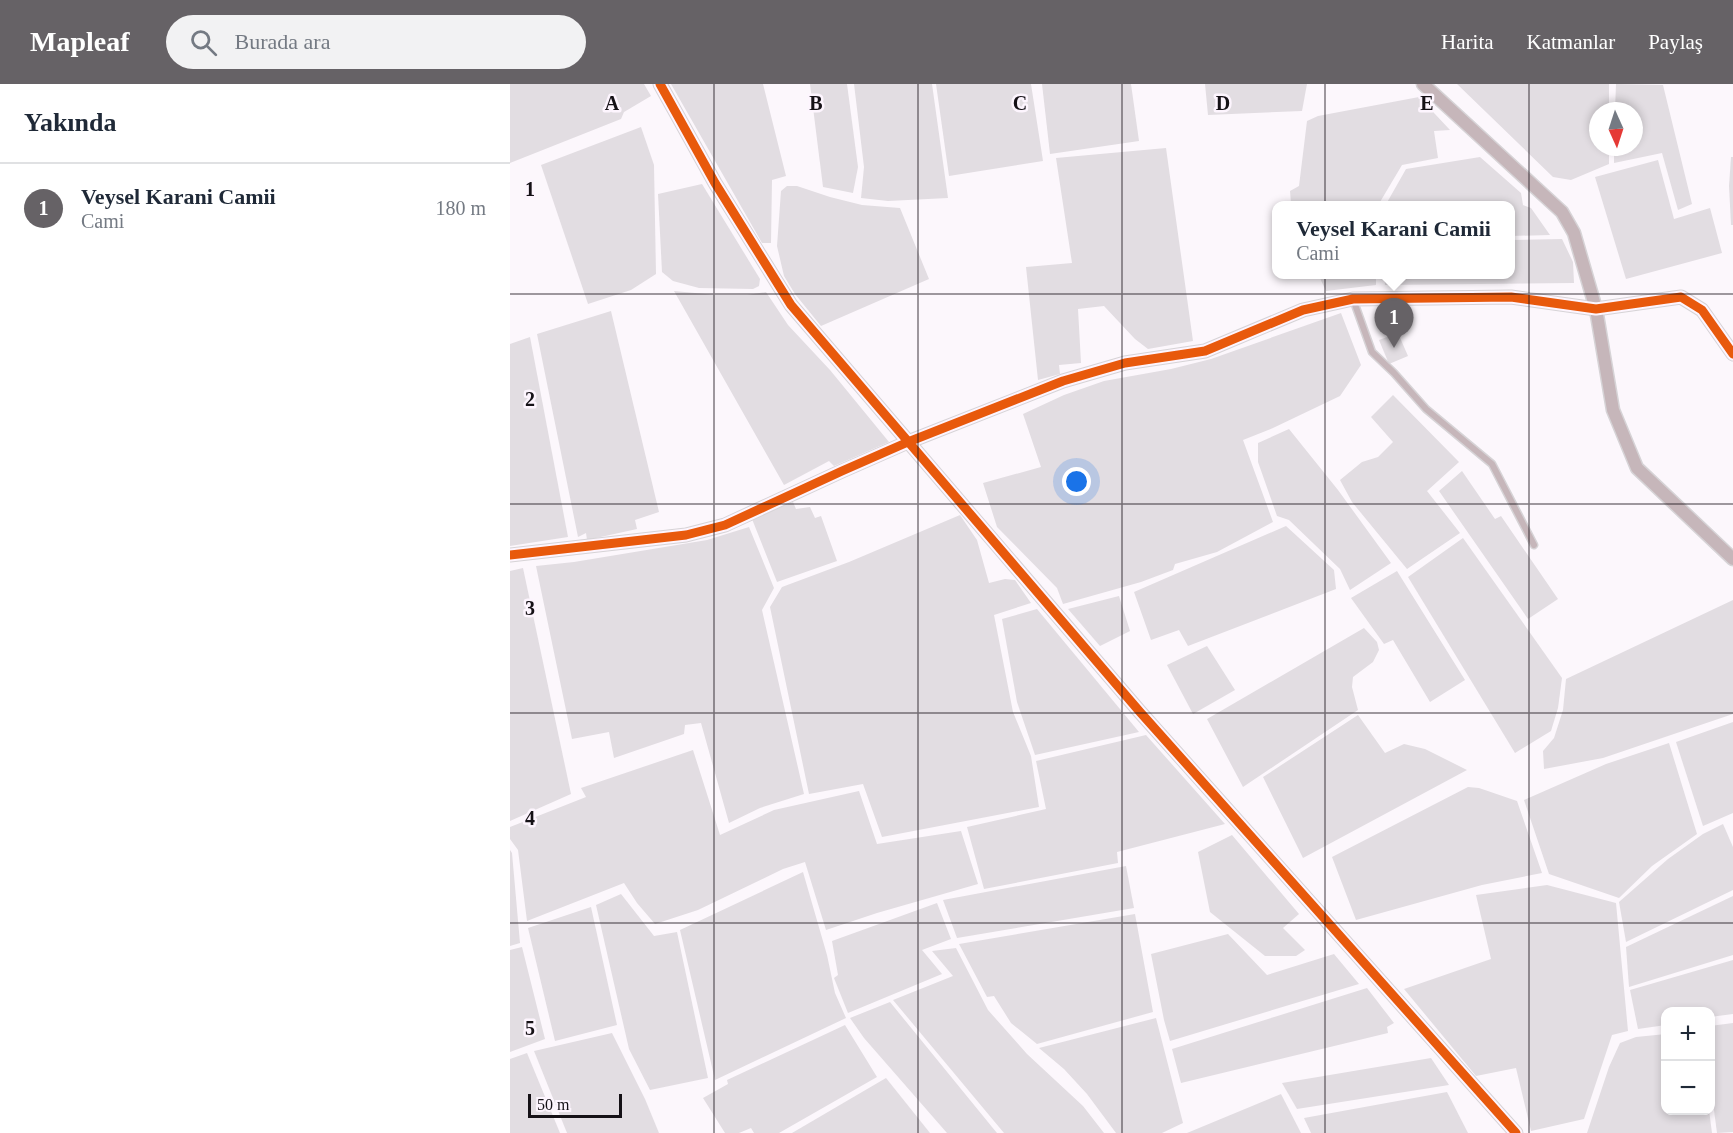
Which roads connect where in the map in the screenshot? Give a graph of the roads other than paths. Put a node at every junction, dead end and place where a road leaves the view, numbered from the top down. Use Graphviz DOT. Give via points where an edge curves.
graph roads {
  1 [pos="660,84"];
  2 [pos="1423,84"];
  3 [pos="1353,298"];
  4 [pos="1596,309"];
  5 [pos="1733,354"];
  6 [pos="908,442"];
  7 [pos="1534,545"];
  8 [pos="510,555"];
  9 [pos="1733,559"];
  10 [pos="1516,1133"];
  1 -- 6 [label="street" via="715,183 791,304"];
  2 -- 4 [label="street" via="1562,212 1574,233"];
  3 -- 4 [label="street" via="1511,297"];
  3 -- 6 [label="street" via="1303,310 1205,351 1125,363 1063,381"];
  3 -- 7 [label="lane" via="1372,352 1426,409 1492,464"];
  4 -- 5 [label="street" via="1681,297 1702,310"];
  4 -- 9 [label="street" via="1612,410 1636,468"];
  6 -- 8 [label="street" via="725,525 686,535"];
  6 -- 10 [label="street" via="1140,712"];
}
